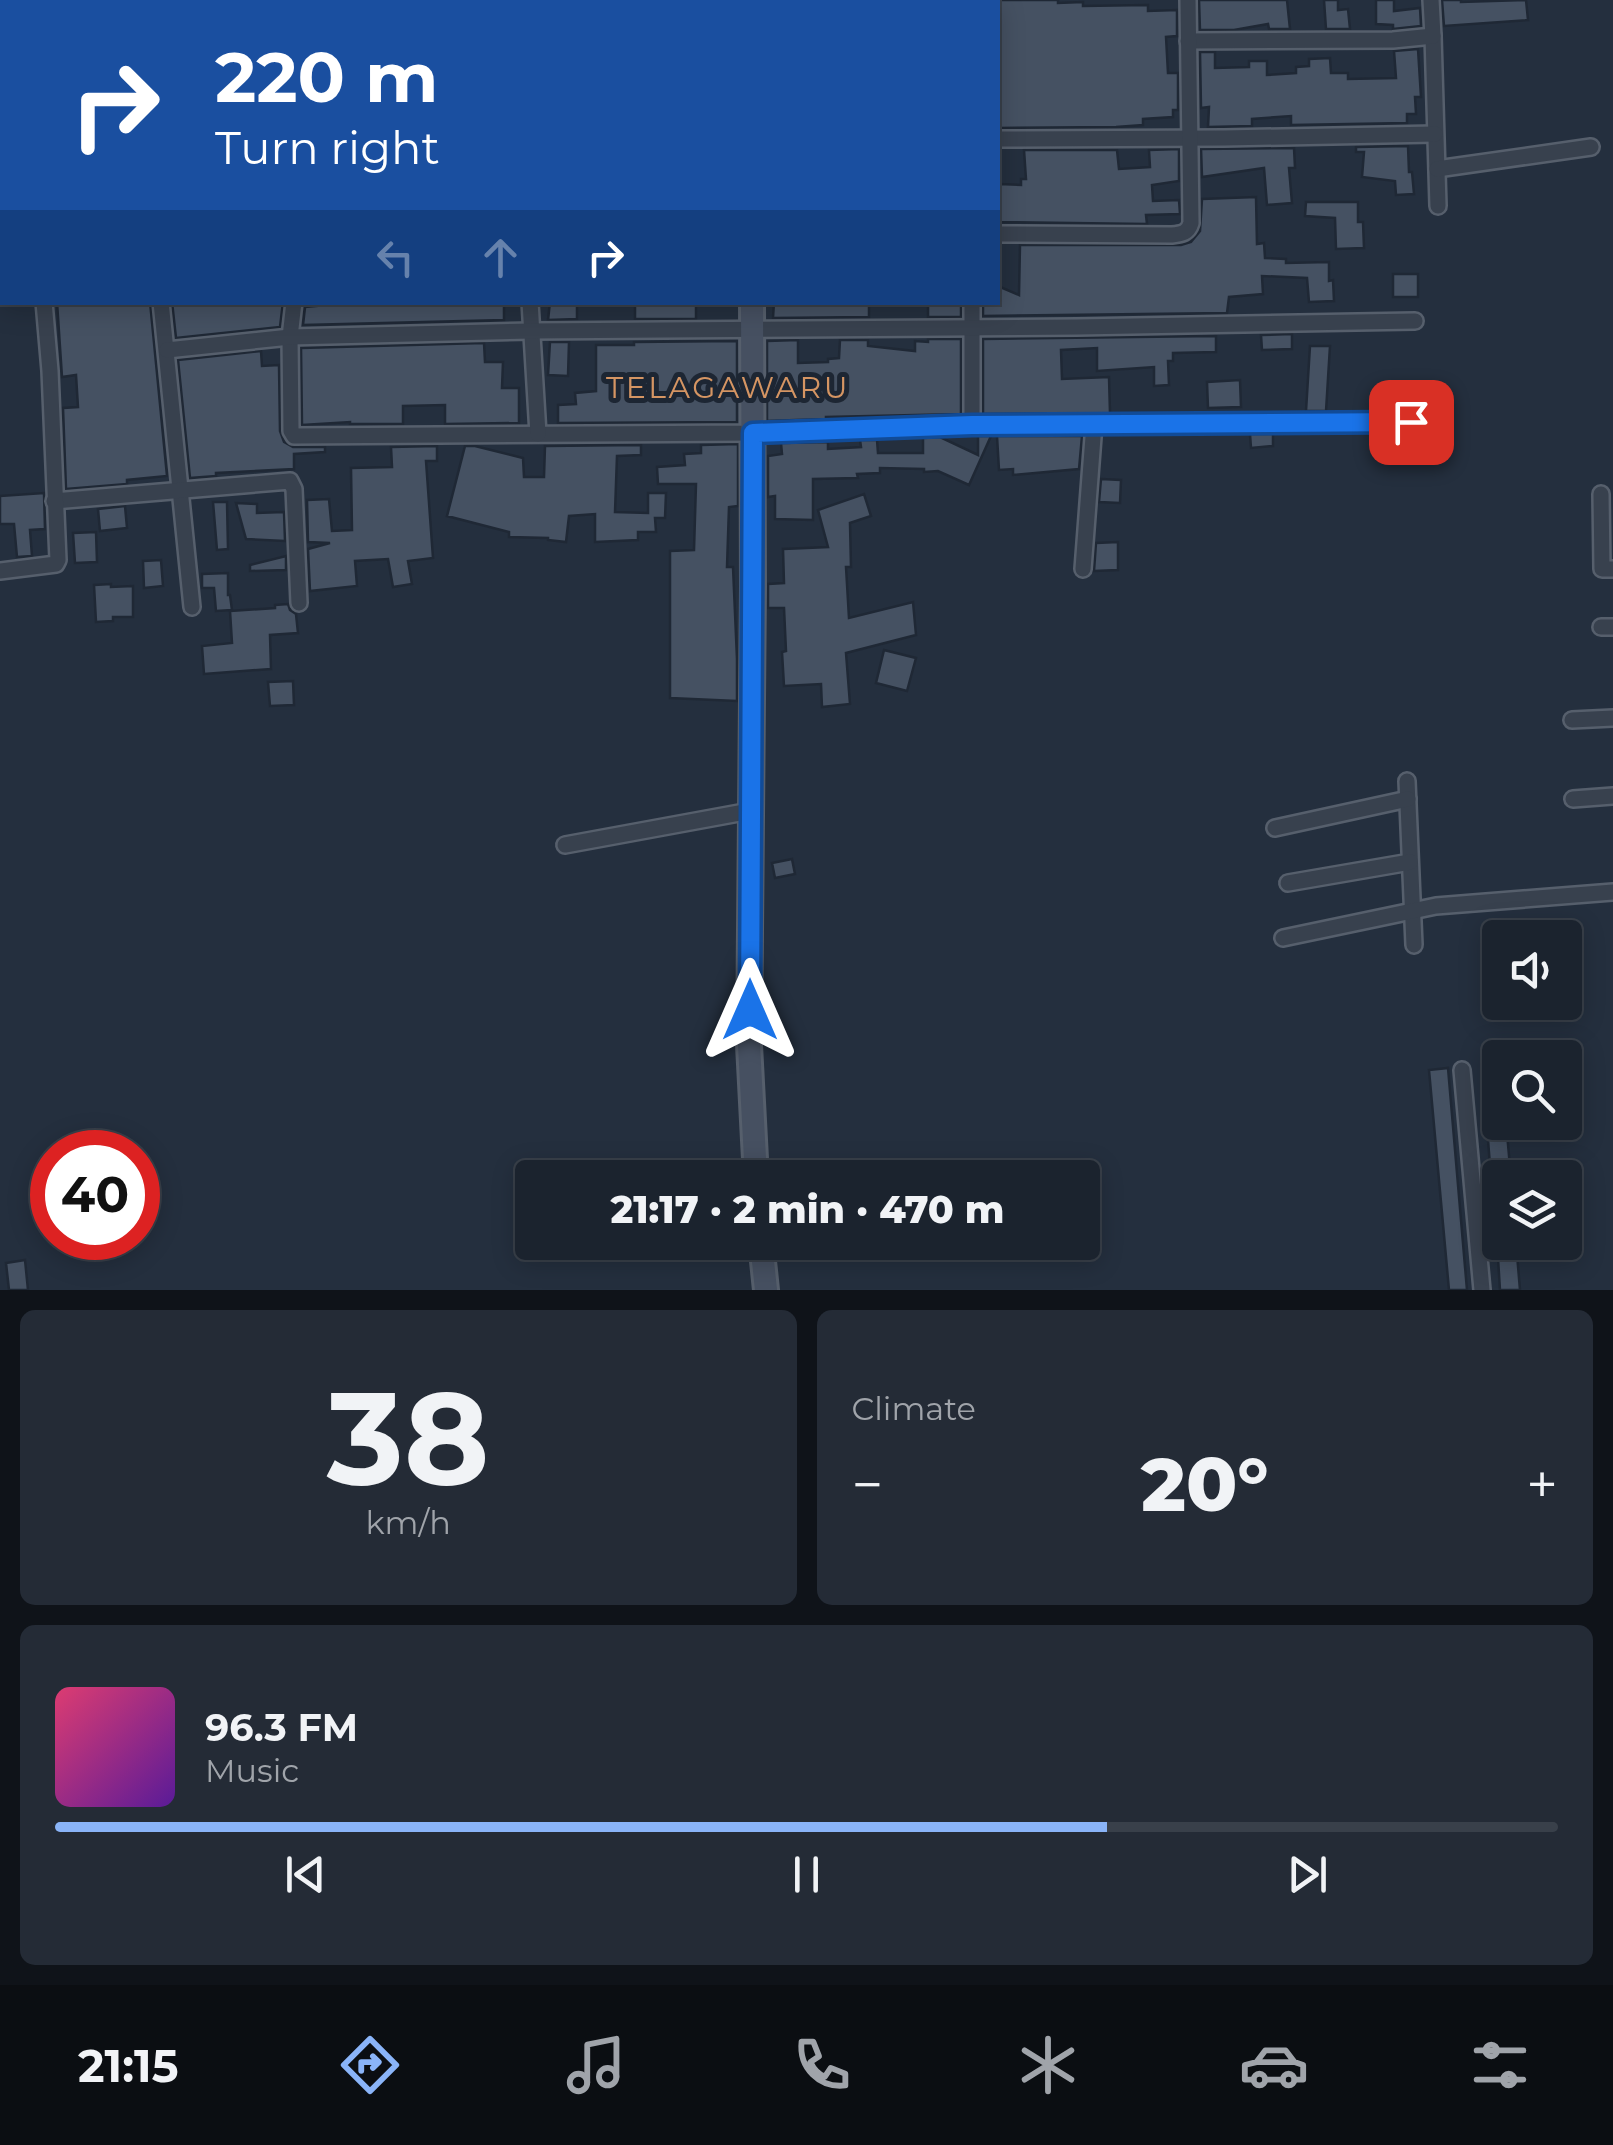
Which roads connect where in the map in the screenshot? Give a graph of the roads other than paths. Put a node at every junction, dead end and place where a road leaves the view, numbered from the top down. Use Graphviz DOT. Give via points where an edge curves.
graph roads {
  1 [pos="1188,0"];
  2 [pos="1431,0"];
  3 [pos="1434,36"];
  4 [pos="1188,42"];
  5 [pos="1435,134"];
  6 [pos="1190,138"];
  7 [pos="1000,139"];
  8 [pos="1591,147"];
  9 [pos="1436,169"];
  10 [pos="1438,206"];
  11 [pos="1000,234"];
  12 [pos="44,305"];
  13 [pos="162,305"];
  14 [pos="294,305"];
  15 [pos="530,305"];
  16 [pos="752,305"];
  17 [pos="972,305"];
  18 [pos="1415,320"];
  19 [pos="972,328"];
  20 [pos="753,330"];
  21 [pos="531,331"];
  22 [pos="290,338"];
  23 [pos="167,350"];
  24 [pos="1411,422"];
  25 [pos="1094,424"];
  26 [pos="972,425"];
  27 [pos="753,433"];
  28 [pos="538,434"];
  29 [pos="179,490"];
  30 [pos="1601,494"];
  31 [pos="54,501"];
  32 [pos="1083,569"];
  33 [pos="1613,569"];
  34 [pos="0,571"];
  35 [pos="299,603"];
  36 [pos="192,607"];
  37 [pos="1613,718"];
  38 [pos="1572,720"];
  39 [pos="1407,780"];
  40 [pos="1613,796"];
  41 [pos="1408,798"];
  42 [pos="1573,798"];
  43 [pos="750,810"];
  44 [pos="1276,828"];
  45 [pos="565,845"];
  46 [pos="1410,862"];
  47 [pos="1288,883"];
  48 [pos="1613,892"];
  49 [pos="1412,911"];
  50 [pos="1283,938"];
  51 [pos="1414,945"];
  52 [pos="1462,1070"];
  53 [pos="755,1160"];
  54 [pos="763,1260"];
  55 [pos="766,1290"];
  56 [pos="1482,1290"];
  1 -- 4 [label="street"];
  2 -- 3 [label="street"];
  3 -- 4 [label="street"];
  3 -- 5 [label="street"];
  4 -- 6 [label="street"];
  5 -- 6 [label="street"];
  5 -- 9 [label="street"];
  6 -- 7 [label="street"];
  6 -- 11 [label="street" via="1191,223 1183,234"];
  8 -- 9 [label="street"];
  9 -- 10 [label="street"];
  12 -- 31 [label="street"];
  13 -- 23 [label="street"];
  14 -- 22 [label="street"];
  15 -- 21 [label="street"];
  16 -- 20 [label="street"];
  17 -- 19 [label="street"];
  18 -- 19 [label="street"];
  19 -- 20 [label="street"];
  19 -- 26 [label="street"];
  20 -- 21 [label="street"];
  20 -- 27 [label="street"];
  21 -- 22 [label="street"];
  21 -- 28 [label="street"];
  22 -- 23 [label="street"];
  22 -- 28 [label="street" via="294,436"];
  23 -- 29 [label="street"];
  24 -- 25 [label="street"];
  25 -- 26 [label="street"];
  25 -- 32 [label="street"];
  26 -- 27 [label="street"];
  27 -- 28 [label="street"];
  27 -- 43 [label="street"];
  29 -- 31 [label="street"];
  29 -- 35 [label="street" via="293,483"];
  29 -- 36 [label="street"];
  30 -- 33 [label="street" via="1602,569"];
  31 -- 34 [label="street" via="57,562"];
  37 -- 38 [label="street"];
  39 -- 41 [label="street"];
  40 -- 42 [label="street"];
  41 -- 44 [label="street"];
  41 -- 46 [label="street"];
  43 -- 45 [label="street"];
  43 -- 53 [label="street"];
  46 -- 47 [label="street"];
  46 -- 49 [label="street"];
  48 -- 49 [label="street"];
  49 -- 50 [label="street"];
  49 -- 51 [label="street"];
  52 -- 56 [label="street"];
  54 -- 55 [label="street"];
}
